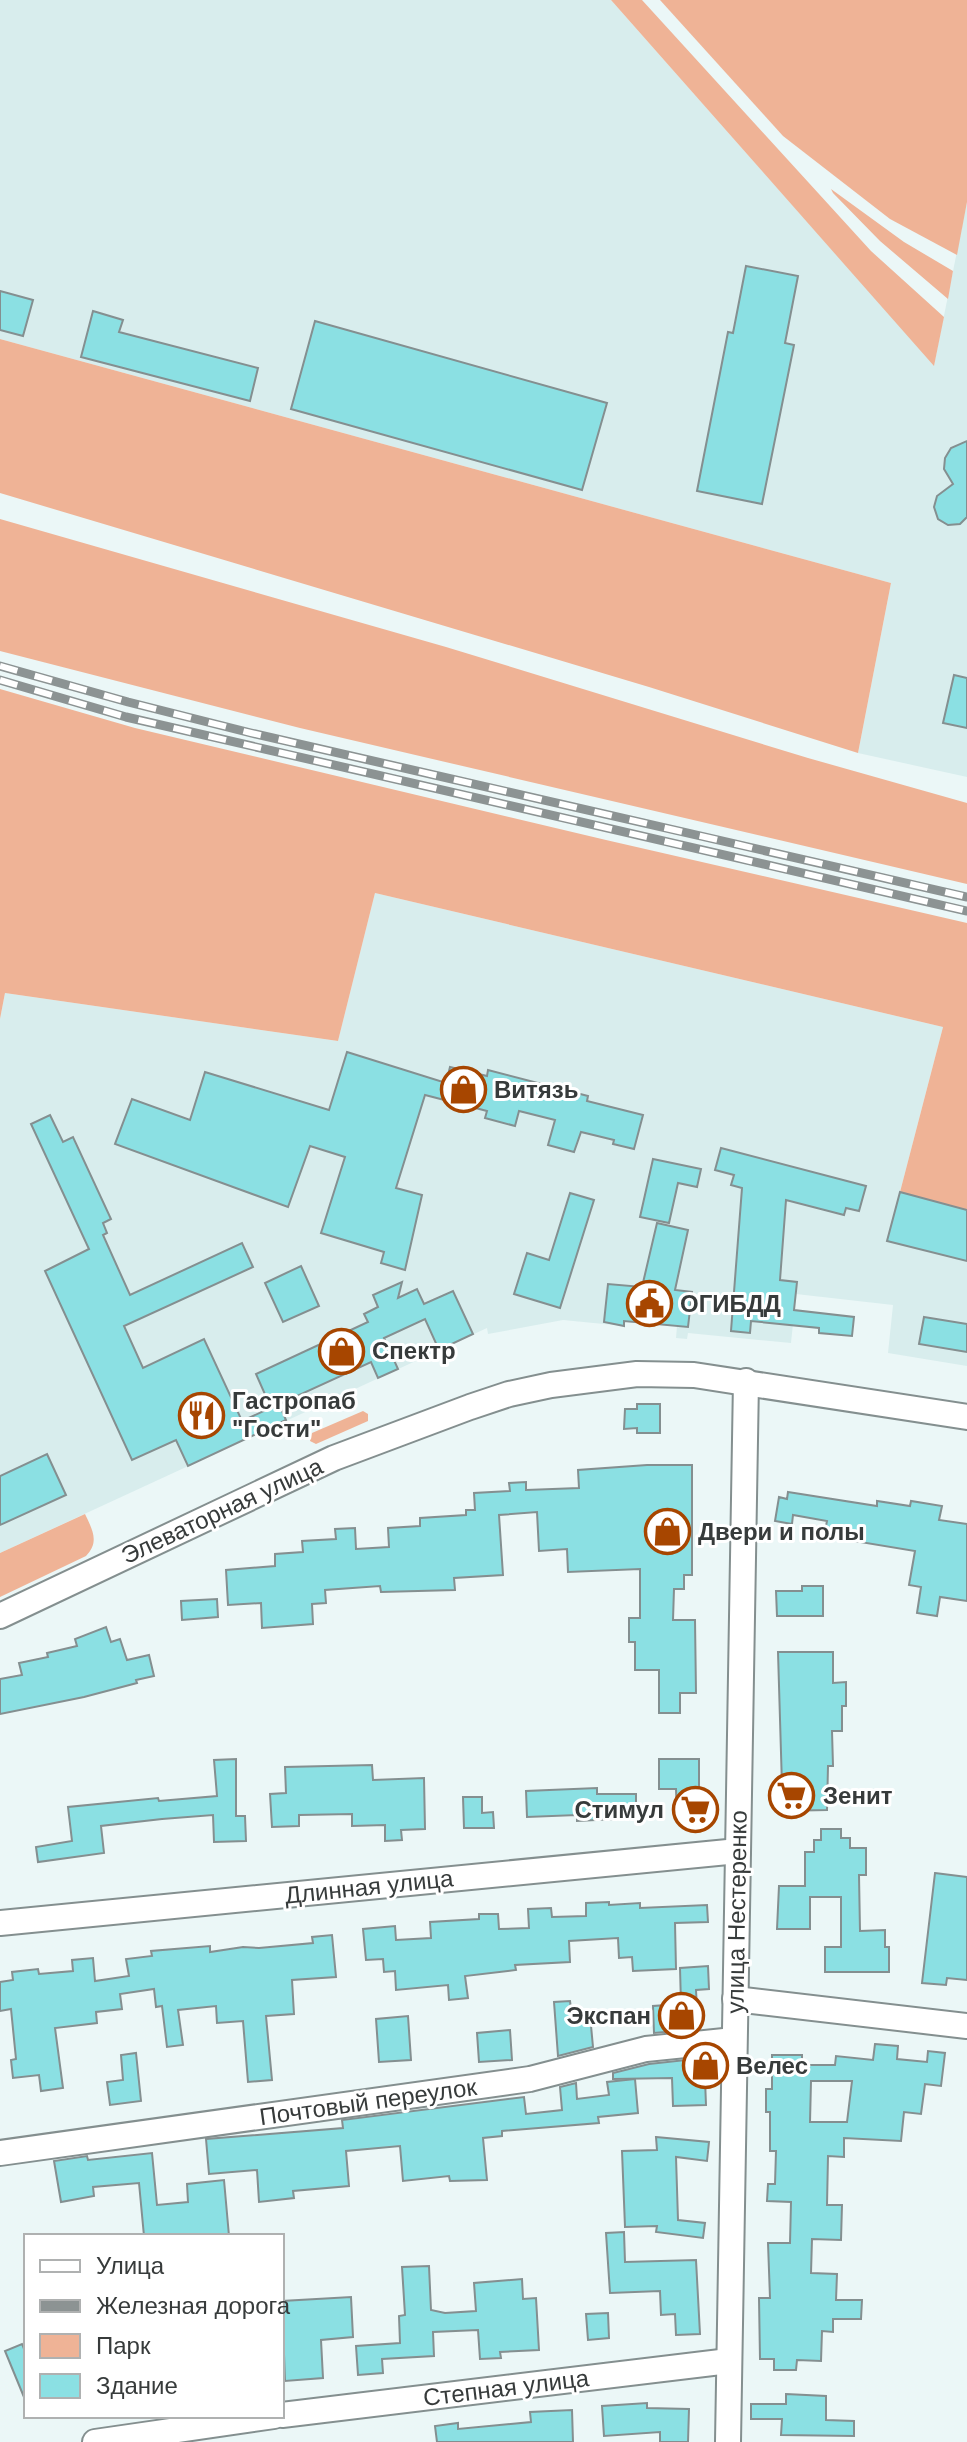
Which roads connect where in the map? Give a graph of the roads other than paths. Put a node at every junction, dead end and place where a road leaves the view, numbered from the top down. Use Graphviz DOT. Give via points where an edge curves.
graph roads {
  1 [pos="746,1381"];
  2 [pos="967,1417"];
  3 [pos="0,1616"];
  4 [pos="738,1851"];
  5 [pos="0,1923"];
  6 [pos="735,1999"];
  7 [pos="967,2026"];
  8 [pos="734,2040"];
  9 [pos="0,2153"];
  10 [pos="729,2361"];
  11 [pos="284,2415"];
  12 [pos="260,2418"];
  13 [pos="95,2442"];
  14 [pos="728,2442"];
  1 -- 2 [label="street, Элеваторная улица"];
  1 -- 3 [label="street, Элеваторная улица" via="637,1374 509,1394 334,1458"];
  1 -- 4 [label="street, улица Нестеренко"];
  4 -- 5 [label="street, Длинная улица"];
  4 -- 6 [label="street, улица Нестеренко"];
  6 -- 7 [label="street"];
  6 -- 8 [label="street, улица Нестеренко"];
  8 -- 9 [label="street, Почтовый переулок" via="646,2049 530,2079"];
  8 -- 10 [label="street, улица Нестеренко"];
  10 -- 11 [label="street, Степная улица"];
  10 -- 14 [label="street, улица Нестеренко"];
  12 -- 13 [label="street"];
}
